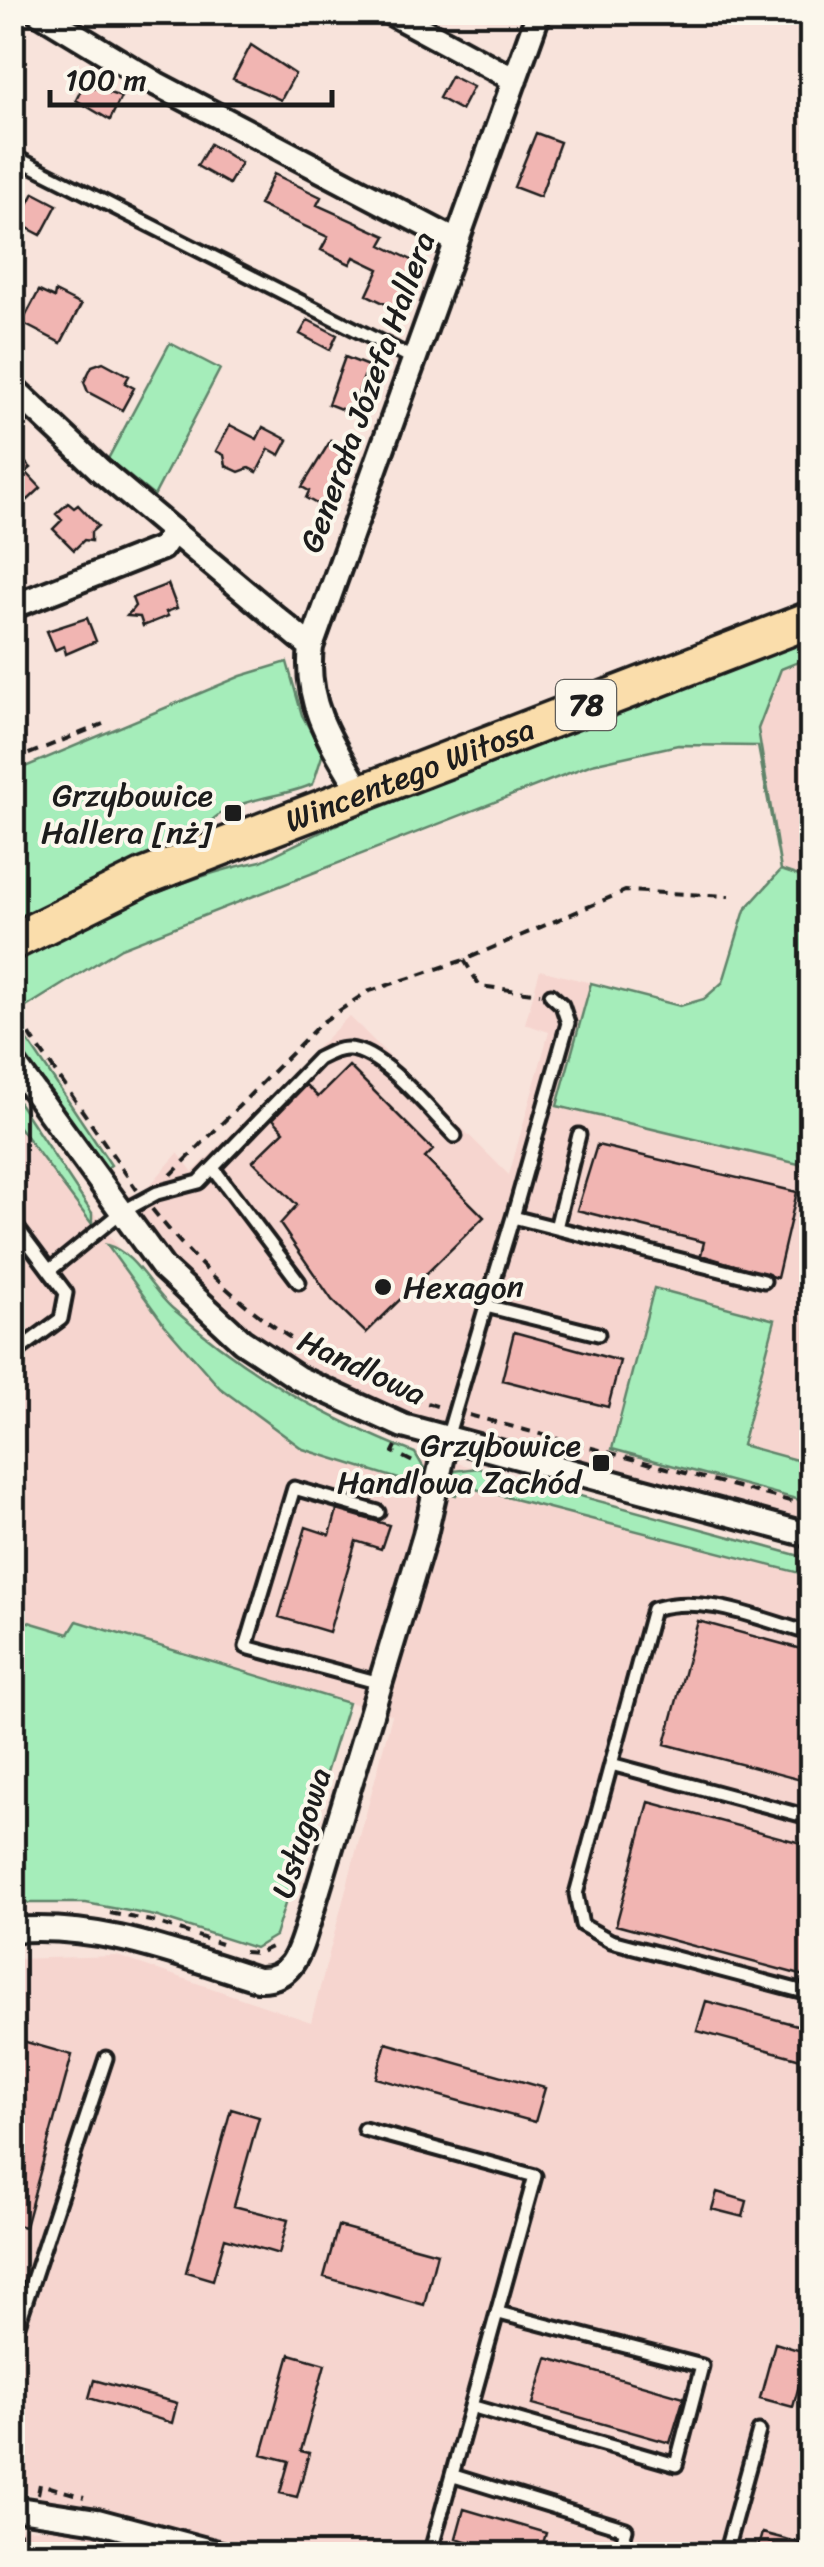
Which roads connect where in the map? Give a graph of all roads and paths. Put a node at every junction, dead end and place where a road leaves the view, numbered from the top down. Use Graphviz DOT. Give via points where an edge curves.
graph roads {
  1 [pos="38,12"];
  2 [pos="389,12"];
  3 [pos="539,12"];
  4 [pos="812,37"];
  5 [pos="808,56"];
  6 [pos="514,80"];
  7 [pos="19,159"];
  8 [pos="456,242"];
  9 [pos="414,359"];
  10 [pos="12,386"];
  11 [pos="173,532"];
  12 [pos="12,607"];
  13 [pos="812,618"];
  14 [pos="312,647"];
  15 [pos="103,724"];
  16 [pos="12,761"];
  17 [pos="360,791"];
  18 [pos="729,896"];
  19 [pos="12,942"];
  20 [pos="464,960"];
  21 [pos="550,995"];
  22 [pos="12,1003"];
  23 [pos="12,1061"];
  24 [pos="579,1135"];
  25 [pos="454,1136"];
  26 [pos="213,1168"];
  27 [pos="152,1198"];
  28 [pos="120,1213"];
  29 [pos="513,1217"];
  30 [pos="12,1221"];
  31 [pos="556,1228"];
  32 [pos="50,1270"];
  33 [pos="764,1280"];
  34 [pos="299,1282"];
  35 [pos="486,1306"];
  36 [pos="598,1334"];
  37 [pos="12,1354"];
  38 [pos="454,1411"];
  39 [pos="446,1438"];
  40 [pos="394,1452"];
  41 [pos="420,1483"];
  42 [pos="812,1507"];
  43 [pos="378,1512"];
  44 [pos="812,1536"];
  45 [pos="812,1634"];
  46 [pos="380,1682"];
  47 [pos="611,1764"];
  48 [pos="812,1818"];
  49 [pos="106,1913"];
  50 [pos="12,1930"];
  51 [pos="285,1934"];
  52 [pos="812,1994"];
  53 [pos="106,2058"];
  54 [pos="364,2129"];
  55 [pos="499,2313"];
  56 [pos="12,2343"];
  57 [pos="474,2406"];
  58 [pos="759,2432"];
  59 [pos="454,2476"];
  60 [pos="12,2508"];
  61 [pos="221,2554"];
  62 [pos="430,2554"];
  63 [pos="619,2554"];
  64 [pos="725,2554"];
  1 -- 8 [label="street" via="157,84"];
  2 -- 6 [label="street"];
  3 -- 6 [label="street, Generała Józefa Hallera"];
  4 -- 5 [label="lane"];
  6 -- 8 [label="street, Generała Józefa Hallera"];
  7 -- 9 [label="lane"];
  8 -- 9 [label="street, Generała Józefa Hallera"];
  9 -- 14 [label="street, Generała Józefa Hallera"];
  10 -- 11 [label="street"];
  11 -- 12 [label="street" via="162,548"];
  11 -- 14 [label="street"];
  13 -- 17 [label="main road, Wincentego Witosa / 78"];
  14 -- 17 [label="street, Generała Józefa Hallera" via="309,675 317,714"];
  15 -- 16 [label="path"];
  17 -- 19 [label="main road, Wincentego Witosa / 78" via="144,877"];
  18 -- 20 [label="path" via="625,892"];
  20 -- 21 [label="path" via="480,986"];
  20 -- 27 [label="path" via="367,992 321,1024"];
  21 -- 29 [label="lane" via="568,1023"];
  22 -- 27 [label="path" via="62,1085"];
  23 -- 28 [label="street, Handlowa"];
  24 -- 31 [label="lane"];
  25 -- 26 [label="lane" via="379,1061 352,1048 336,1050 318,1059"];
  26 -- 27 [label="lane" via="199,1182"];
  26 -- 34 [label="lane"];
  27 -- 28 [label="lane"];
  27 -- 38 [label="path" via="205,1272 288,1337 376,1385"];
  28 -- 32 [label="lane"];
  28 -- 39 [label="street, Handlowa" via="162,1268 242,1341 316,1389"];
  29 -- 31 [label="lane"];
  29 -- 35 [label="lane"];
  30 -- 32 [label="lane"];
  31 -- 33 [label="lane"];
  32 -- 37 [label="lane" via="66,1293 61,1319"];
  35 -- 36 [label="lane"];
  35 -- 38 [label="lane"];
  38 -- 39 [label="lane"];
  38 -- 42 [label="path"];
  39 -- 44 [label="street, Handlowa"];
  39 -- 46 [label="street, Usługowa" via="425,1535"];
  40 -- 41 [label="path" via="413,1462"];
  43 -- 46 [label="lane" via="294,1488 246,1647"];
  45 -- 47 [label="lane" via="705,1604 680,1601 654,1609"];
  46 -- 50 [label="street, Usługowa" via="301,1947 282,1974 257,1979 102,1932"];
  47 -- 48 [label="lane"];
  47 -- 52 [label="lane" via="576,1894 582,1925 610,1941"];
  49 -- 51 [label="path" via="248,1952 268,1950"];
  53 -- 56 [label="lane"];
  54 -- 55 [label="lane" via="535,2176"];
  55 -- 57 [label="lane"];
  55 -- 57 [label="lane" via="702,2366 676,2464"];
  57 -- 59 [label="lane"];
  58 -- 64 [label="lane"];
  59 -- 62 [label="lane"];
  59 -- 63 [label="lane" via="626,2529"];
  60 -- 61 [label="street"];
}
